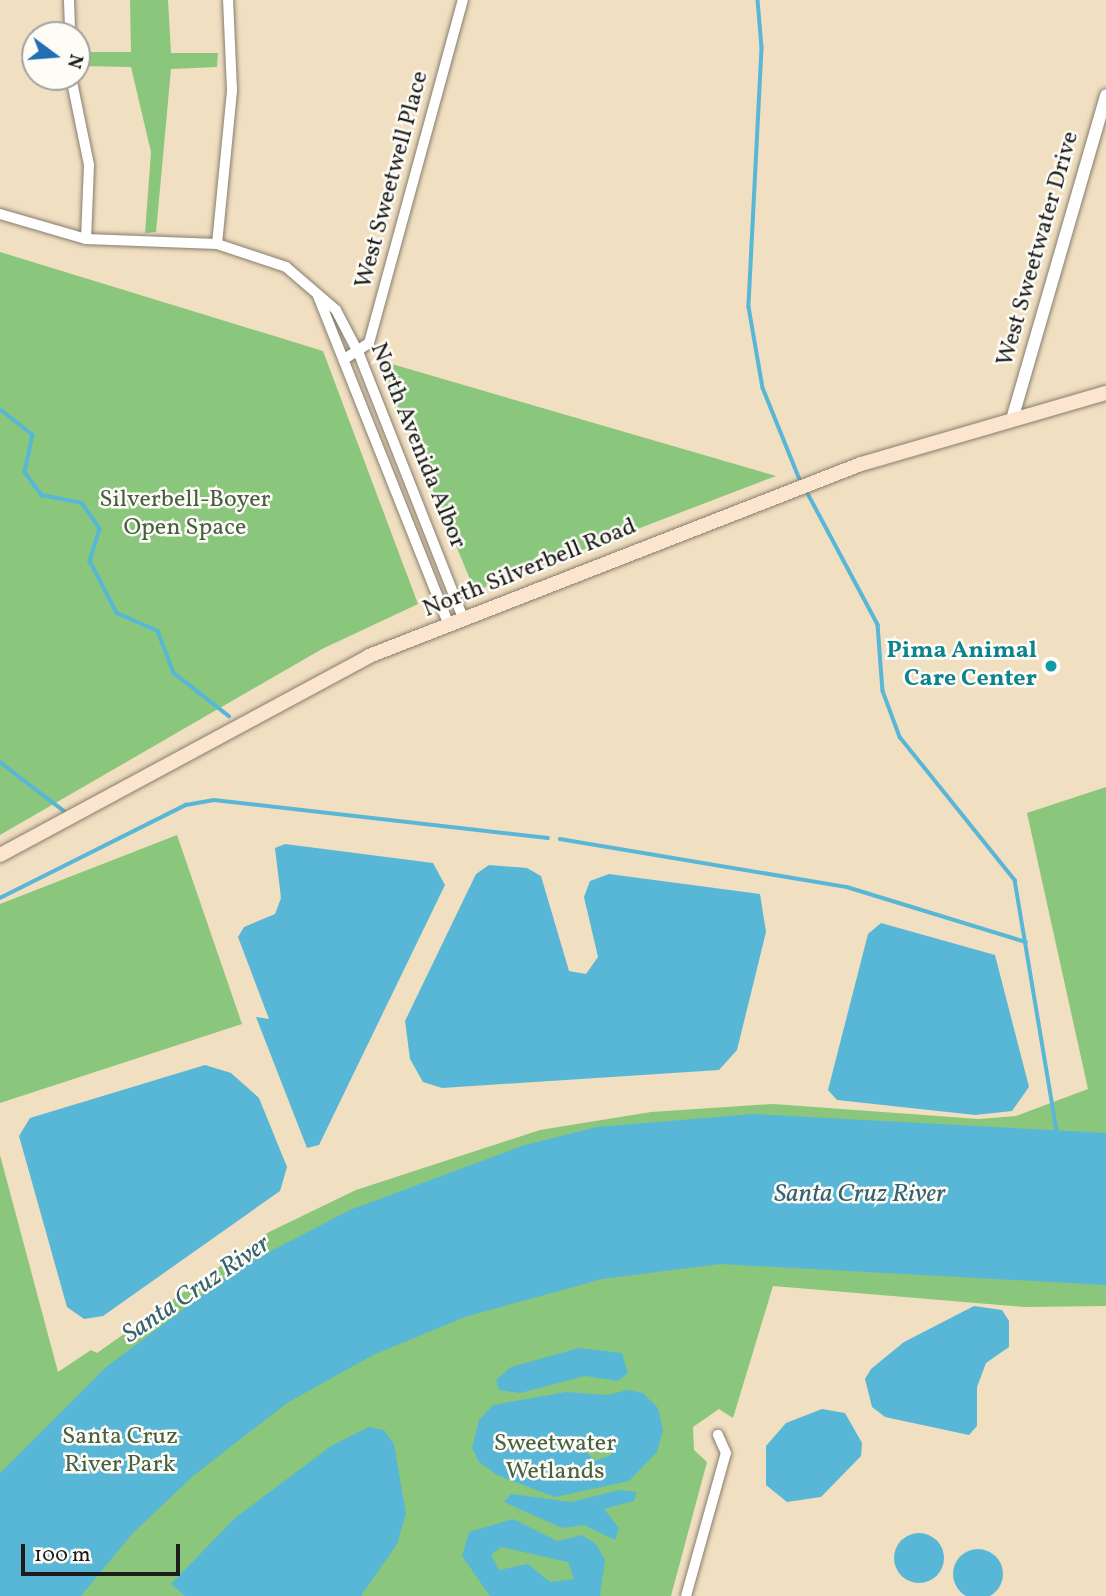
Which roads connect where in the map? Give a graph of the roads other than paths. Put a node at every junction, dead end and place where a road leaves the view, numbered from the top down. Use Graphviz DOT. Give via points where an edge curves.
graph roads {
  1 [pos="69,0"];
  2 [pos="228,0"];
  3 [pos="463,0"];
  4 [pos="70,21"];
  5 [pos="74,91"];
  6 [pos="1106,95"];
  7 [pos="0,214"];
  8 [pos="86,239"];
  9 [pos="217,244"];
  10 [pos="318,295"];
  11 [pos="359,354"];
  12 [pos="346,358"];
  13 [pos="1106,393"];
  14 [pos="1013,415"];
  15 [pos="385,420"];
  16 [pos="371,425"];
  17 [pos="464,621"];
  18 [pos="449,626"];
  19 [pos="0,855"];
  20 [pos="718,1435"];
  21 [pos="687,1596"];
  1 -- 4 [label="street"];
  2 -- 9 [label="street" via="232,90"];
  3 -- 11 [label="street, West Sweetwell Place" via="369,343"];
  5 -- 8 [label="street" via="89,165"];
  6 -- 14 [label="street, West Sweetwater Drive"];
  7 -- 8 [label="street, North Avenida Albor"];
  8 -- 9 [label="street, North Avenida Albor"];
  9 -- 10 [label="street, North Avenida Albor" via="286,267"];
  10 -- 11 [label="street, North Avenida Albor" via="336,310"];
  10 -- 12 [label="street, North Avenida Albor"];
  11 -- 12 [label="street"];
  11 -- 15 [label="street, North Avenida Albor"];
  12 -- 16 [label="street, North Avenida Albor"];
  13 -- 14 [label="main road, North Silverbell Road"];
  14 -- 17 [label="main road, North Silverbell Road" via="861,464"];
  15 -- 16 [label="street"];
  15 -- 17 [label="street, North Avenida Albor"];
  16 -- 18 [label="street, North Avenida Albor"];
  17 -- 18 [label="main road, North Silverbell Road"];
  18 -- 19 [label="main road, North Silverbell Road" via="316,681 79,817"];
  20 -- 21 [label="street" via="726,1453"];
}
